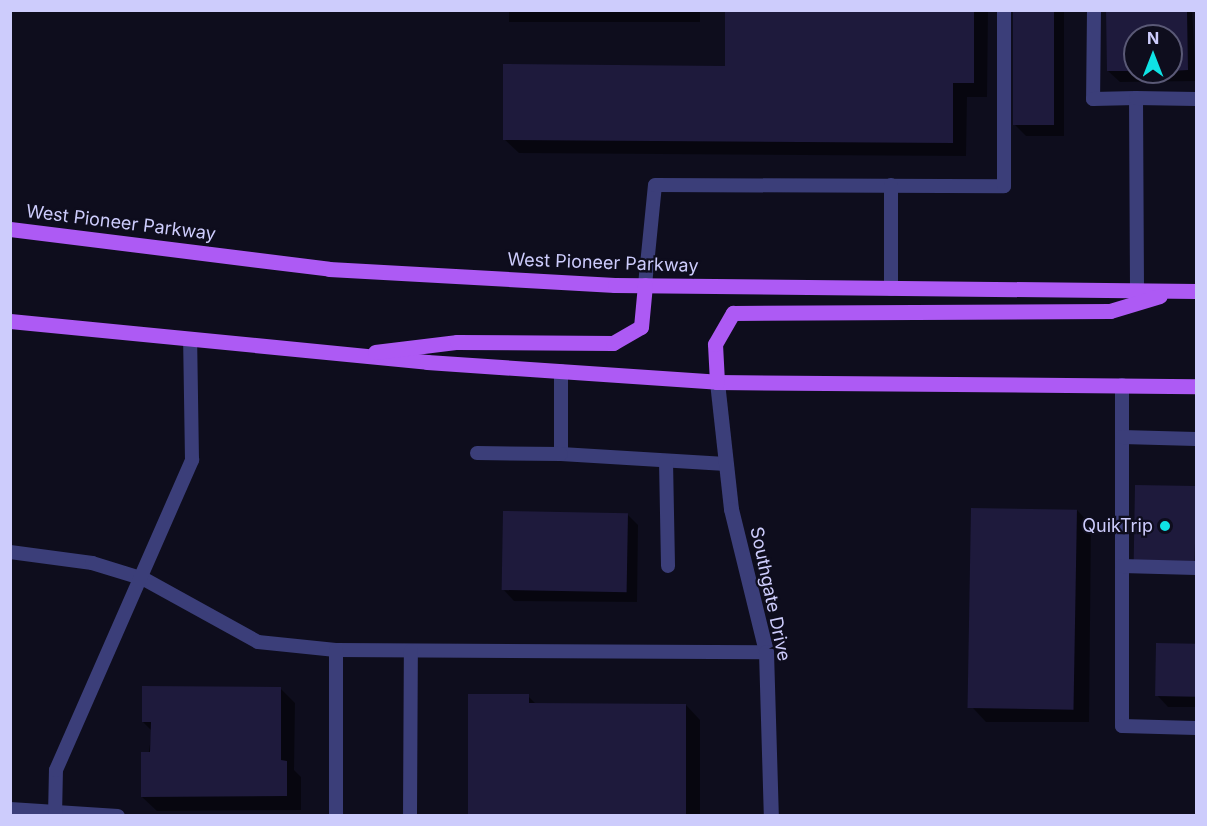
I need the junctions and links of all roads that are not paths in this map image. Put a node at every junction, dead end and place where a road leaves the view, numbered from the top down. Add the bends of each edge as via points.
1 (1004, 10) edge
2 (1094, 10) edge
3 (1136, 98) junction
4 (1197, 99) edge
5 (891, 185) junction
6 (10, 229) edge
7 (645, 285) junction
8 (891, 289) junction
9 (1137, 290) junction
10 (1177, 290) junction
11 (1197, 291) edge
12 (10, 321) edge
13 (190, 339) junction
14 (354, 355) junction
15 (561, 371) junction
16 (717, 382) junction
17 (1122, 386) junction
18 (1197, 386) edge
19 (1122, 437) junction
20 (1197, 440) edge
21 (477, 453) dead end
22 (561, 454) junction
23 (666, 461) junction
24 (726, 464) junction
25 (10, 552) edge
26 (668, 566) dead end
27 (1122, 566) junction
28 (1197, 567) edge
29 (144, 579) junction
30 (336, 650) junction
31 (411, 651) junction
32 (766, 652) junction
33 (1197, 728) edge
34 (10, 809) edge
35 (55, 812) edge
36 (118, 816) edge
37 (336, 816) edge
38 (410, 816) edge
39 (771, 816) edge

1 - 5 lane via 1004,186
2 - 3 lane via 1093,99
3 - 4 lane
3 - 9 lane
5 - 7 lane via 655,185
5 - 8 lane
6 - 7 main road, West Pioneer Parkway via 329,269
7 - 8 main road, West Pioneer Parkway
7 - 14 main road via 641,327 613,343 457,342
8 - 9 main road, West Pioneer Parkway
9 - 10 main road, West Pioneer Parkway
10 - 11 main road, West Pioneer Parkway
10 - 16 main road via 1110,310 733,313 715,344
12 - 13 main road
13 - 14 main road
13 - 29 lane via 192,460
14 - 15 main road
15 - 16 main road
15 - 22 lane
16 - 17 main road
16 - 24 street, Southgate Drive
17 - 18 main road
17 - 19 lane
19 - 20 lane
19 - 27 lane
21 - 22 lane
22 - 23 lane
23 - 24 lane
23 - 26 lane
24 - 32 street, Southgate Drive via 731,509
25 - 29 lane via 92,563
27 - 28 lane
27 - 33 lane via 1122,726
29 - 30 lane via 258,642
29 - 35 lane via 56,770
30 - 31 lane
30 - 37 lane
31 - 32 lane
31 - 38 lane
32 - 39 street, Southgate Drive
34 - 35 lane
35 - 36 lane

